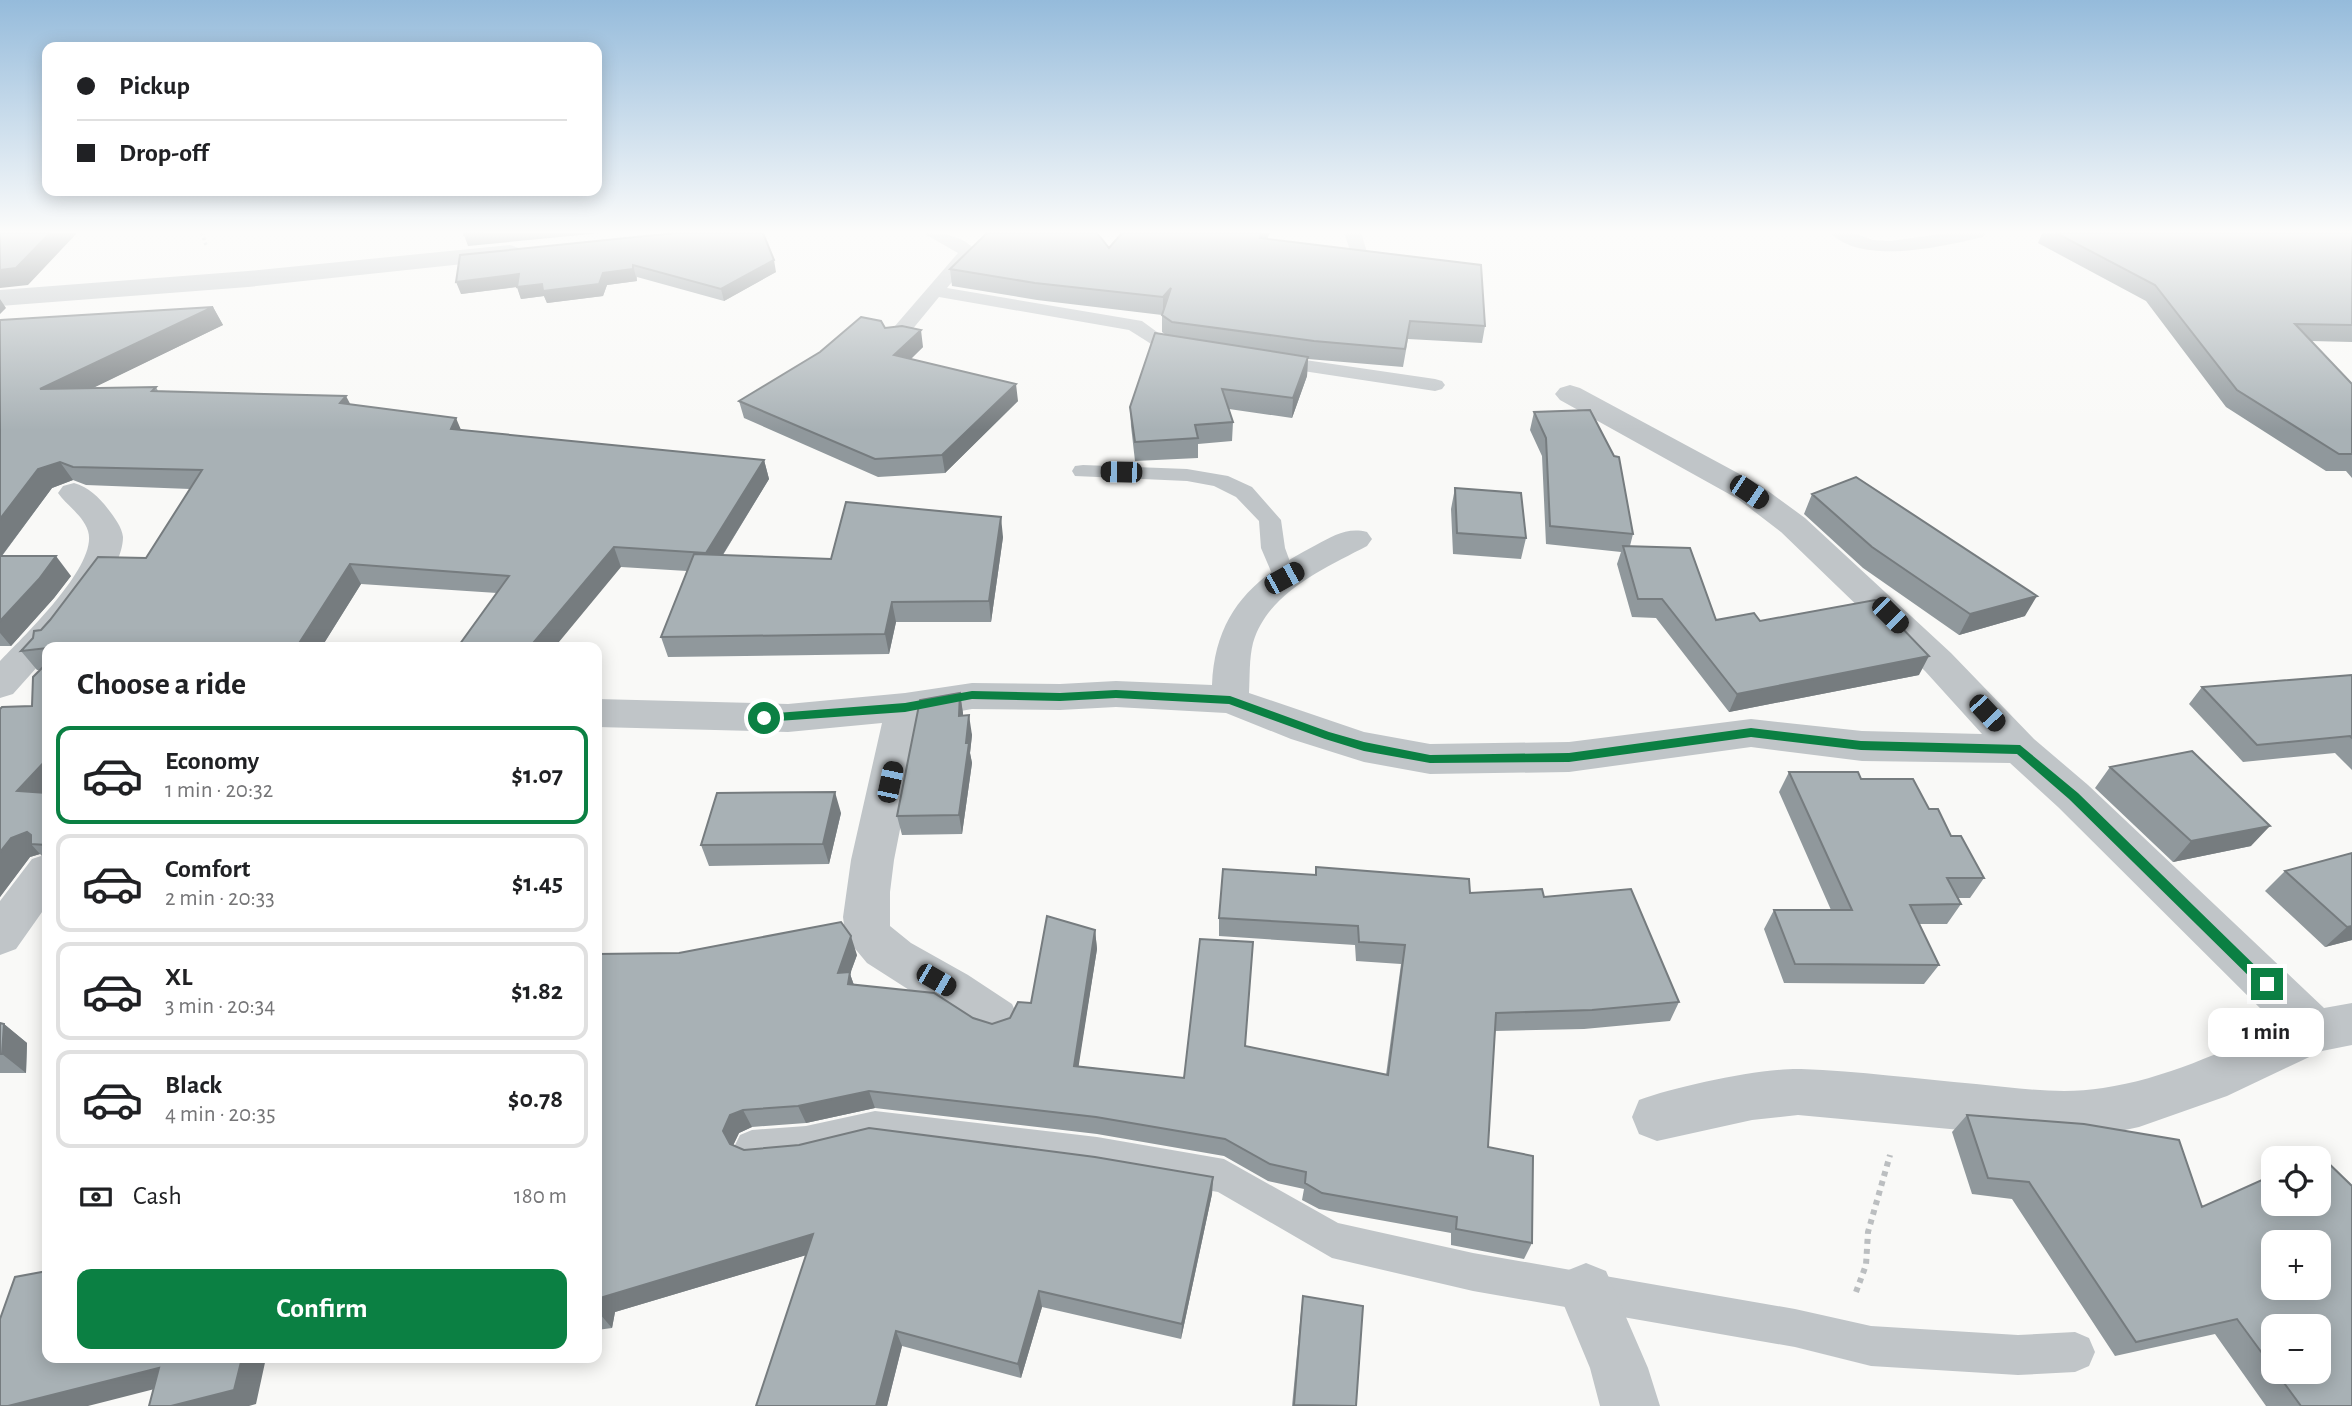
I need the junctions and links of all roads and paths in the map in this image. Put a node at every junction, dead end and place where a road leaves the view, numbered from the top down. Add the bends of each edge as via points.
1 (929, 299) edge
2 (980, 299) edge
3 (895, 338) edge
4 (1204, 352) edge
5 (1254, 359) edge
6 (1435, 385) dead end
7 (1570, 394) dead end
8 (1083, 471) dead end
9 (74, 493) edge
10 (1354, 540) dead end
11 (1284, 578) junction
12 (48, 642) edge
13 (42, 652) edge
14 (1230, 700) junction
15 (9, 701) edge
16 (905, 708) junction
17 (602, 713) edge
18 (2020, 749) junction
19 (42, 878) edge
20 (0, 936) edge
21 (995, 1019) dead end
22 (2334, 1027) edge
23 (1912, 1102) junction
24 (1657, 1117) dead end
25 (752, 1147) edge
26 (1586, 1291) junction
27 (1837, 1338) junction
28 (2075, 1352) dead end
29 (1630, 1406) edge

1 - 3 lane
2 - 4 lane via 1135,325 1166,348
5 - 6 lane
7 - 18 street via 1769,506 1859,585
8 - 11 lane via 1186,475 1220,481 1244,492 1270,520 1273,548
9 - 12 street via 100,520 107,539 85,587
10 - 11 street
11 - 14 street via 1244,620 1233,653
13 - 15 street
14 - 16 street via 1116,694 972,695
14 - 18 street via 1364,747 1430,759 1569,757 1751,733 1861,746
16 - 17 street via 788,718
16 - 21 street via 871,875 866,925 891,953
18 - 22 street
19 - 20 street
22 - 23 street via 2227,1074 2102,1112 2057,1115
23 - 24 street via 1798,1093 1752,1097
23 - 27 path via 1881,1179 1868,1232 1866,1265
25 - 26 lane via 806,1143 875,1127 1097,1154 1224,1176 1332,1240 1473,1272
26 - 27 lane
26 - 29 street
27 - 28 lane via 1871,1346 2018,1355

